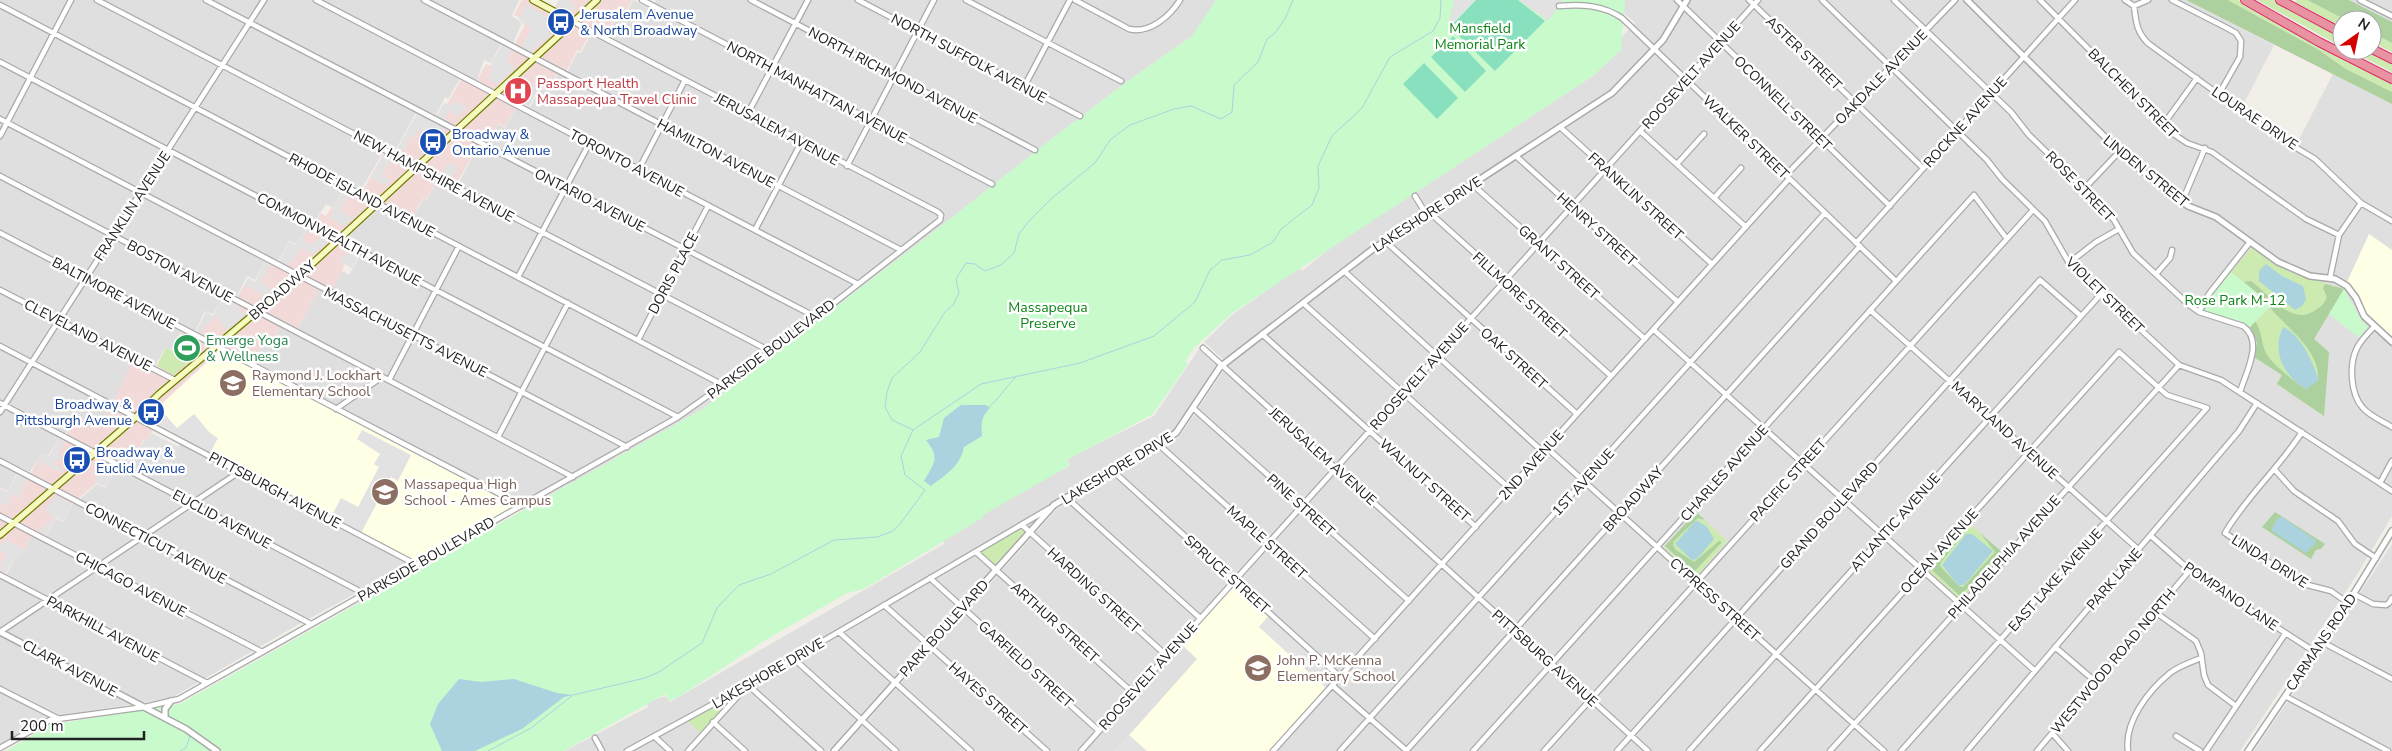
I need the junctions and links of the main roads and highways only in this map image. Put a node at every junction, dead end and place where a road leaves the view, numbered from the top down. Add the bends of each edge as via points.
1 (533, 0) edge
2 (597, 0) edge
3 (2245, 0) edge
4 (2280, 0) edge
5 (574, 22) junction
6 (2332, 29) edge
7 (2392, 79) edge
8 (0, 535) edge

1 - 5 main road, JERUSALEM AVENUE
2 - 5 main road, BROADWAY
3 - 7 highway
4 - 6 highway
5 - 8 main road, BROADWAY via 299,276 175,380

